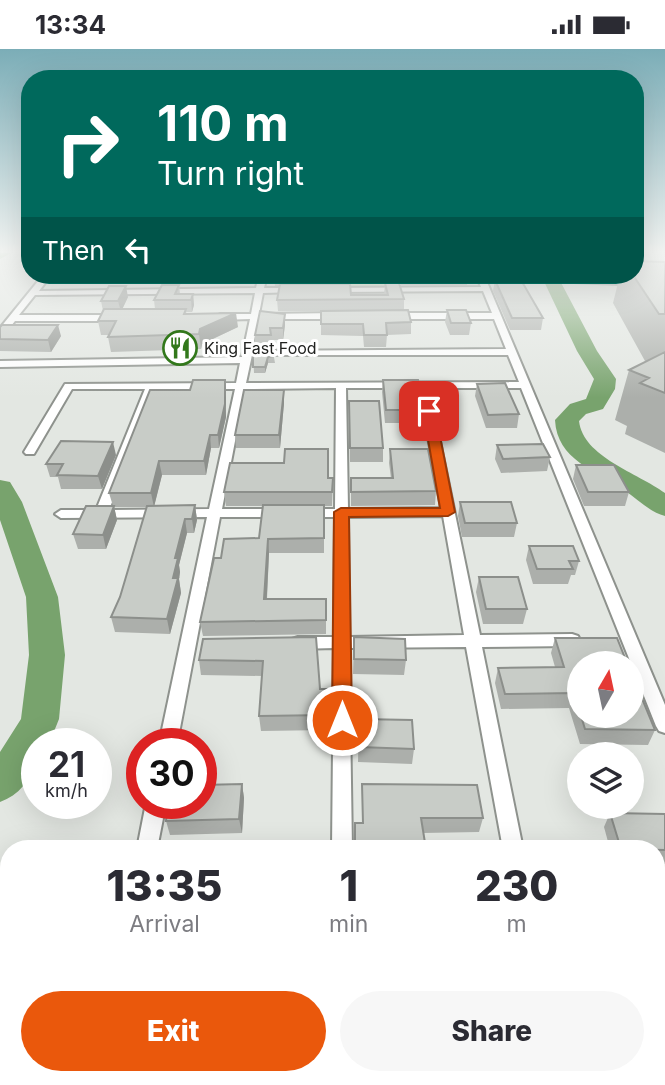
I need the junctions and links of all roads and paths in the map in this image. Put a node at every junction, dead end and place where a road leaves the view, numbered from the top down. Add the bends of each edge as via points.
1 (26, 301) edge
2 (257, 301) edge
3 (491, 301) edge
4 (349, 316) edge
5 (376, 316) edge
6 (497, 316) junction
7 (133, 317) edge
8 (214, 317) edge
9 (254, 317) junction
10 (12, 319) junction
11 (0, 334) edge
12 (512, 352) junction
13 (246, 357) junction
14 (0, 364) edge
15 (151, 386) junction
16 (240, 386) junction
17 (341, 386) junction
18 (424, 386) junction
19 (526, 386) junction
20 (30, 452) dead end
21 (341, 512) junction
22 (448, 512) junction
23 (61, 513) dead end
24 (101, 513) junction
25 (215, 513) junction
26 (590, 640) edge
27 (473, 641) junction
28 (286, 643) edge
29 (342, 643) junction
30 (665, 726) edge
31 (172, 728) edge
32 (153, 819) edge
33 (149, 840) edge
34 (342, 840) edge
35 (511, 840) edge

1 - 10 street
2 - 9 street
3 - 6 street
4 - 9 street
5 - 6 street
6 - 12 street
7 - 10 street
8 - 9 street
9 - 13 street
10 - 11 street
12 - 13 street
12 - 19 street
13 - 14 street
13 - 16 street
15 - 16 street
15 - 20 street via 69,386
15 - 24 street
16 - 17 street
16 - 25 street
17 - 18 street
17 - 21 street
18 - 19 street
18 - 22 street
19 - 30 street via 623,639
21 - 22 street
21 - 25 street
21 - 29 street
22 - 27 street
23 - 24 street
24 - 25 street
25 - 31 street via 195,645
26 - 27 street
27 - 29 street
27 - 35 street
28 - 29 street
29 - 34 street
32 - 33 street

